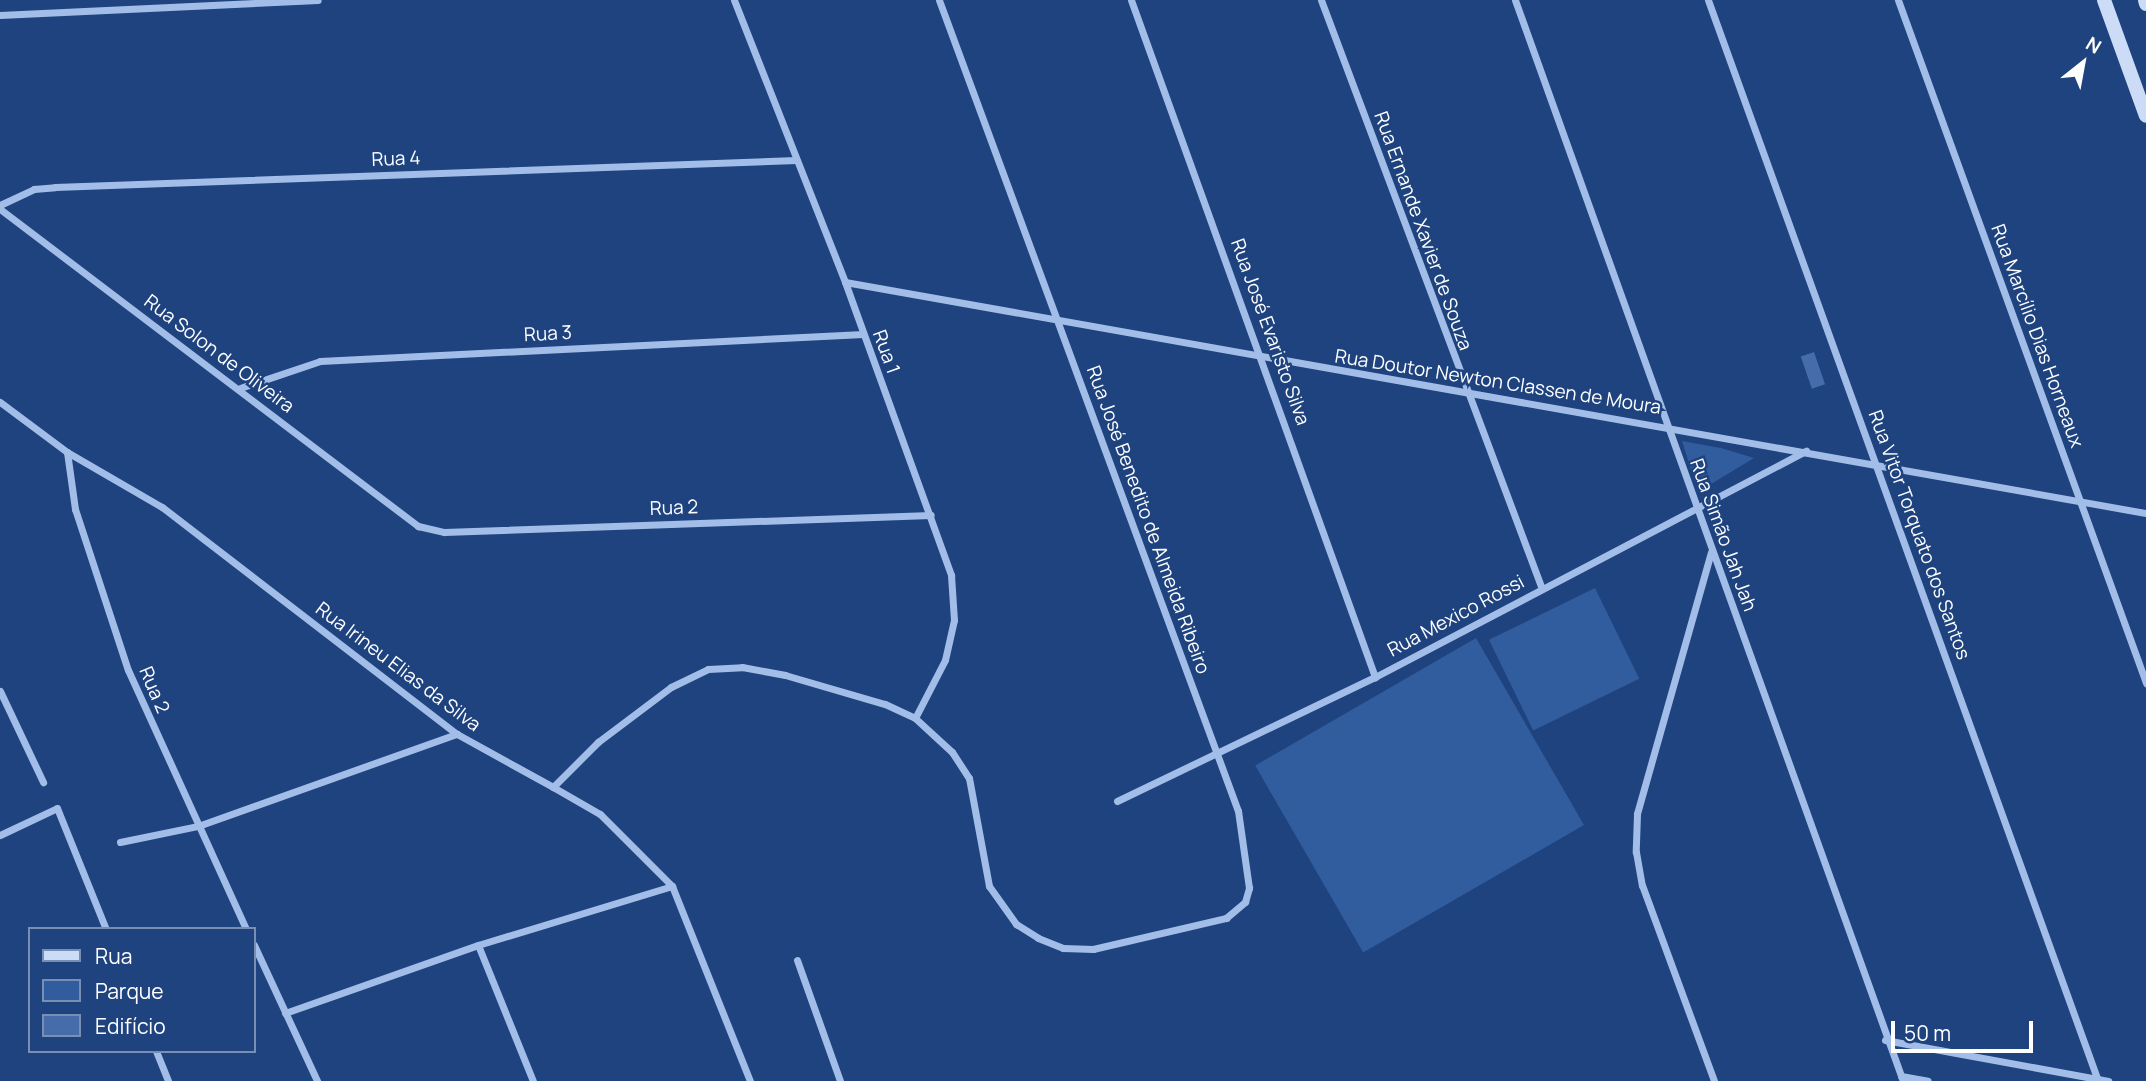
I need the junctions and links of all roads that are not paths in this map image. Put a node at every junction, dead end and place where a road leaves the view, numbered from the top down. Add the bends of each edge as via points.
1 (318, 0) edge
2 (734, 0) edge
3 (939, 0) edge
4 (1131, 0) edge
5 (1321, 0) edge
6 (1515, 0) edge
7 (1708, 0) edge
8 (1898, 0) edge
9 (2104, 0) edge
10 (0, 15) edge
11 (2146, 116) edge
12 (797, 160) junction
13 (0, 207) edge
14 (845, 282) junction
15 (1057, 319) junction
16 (863, 334) junction
17 (1264, 358) junction
18 (240, 388) junction
19 (1468, 396) junction
20 (0, 402) edge
21 (1667, 425) junction
22 (67, 452) junction
23 (1806, 452) junction
24 (1877, 464) junction
25 (2080, 499) junction
26 (1697, 510) junction
27 (2146, 513) edge
28 (931, 515) junction
29 (418, 526) joint
30 (1712, 550) junction
31 (1542, 589) junction
32 (1375, 677) junction
33 (2146, 683) edge
34 (0, 691) edge
35 (915, 718) junction
36 (457, 734) junction
37 (1216, 749) junction
38 (43, 782) dead end
39 (553, 786) junction
40 (1117, 801) dead end
41 (198, 825) junction
42 (0, 835) edge
43 (120, 842) dead end
44 (672, 886) junction
45 (105, 927) edge
46 (245, 927) edge
47 (478, 945) junction
48 (256, 949) edge
49 (797, 960) dead end
50 (285, 1013) junction
51 (1885, 1040) junction
52 (157, 1053) edge
53 (1902, 1079) edge
54 (2098, 1080) edge
55 (168, 1081) edge
56 (317, 1081) edge
57 (533, 1081) edge
58 (750, 1081) edge
59 (840, 1081) edge
60 (1714, 1081) edge
61 (1928, 1081) edge
62 (2108, 1081) edge

1 - 10 street
2 - 12 street, Rua 1
3 - 15 street, Rua José Benedito de Almeida Ribeiro
4 - 17 street, Rua José Evaristo Silva
5 - 19 street, Rua Ernande Xavier de Souza
6 - 21 street, Rua Simão Jah Jah
7 - 24 street, Rua Vitor Torquato dos Santos
8 - 25 street, Rua Marcílio Dias Horneaux
9 - 11 main road
12 - 13 street, Rua 4 via 55,187 34,189
12 - 14 street, Rua 1
13 - 18 street, Rua Solon de Oliveira
14 - 15 street, Rua Doutor Newton Classen de Moura
14 - 16 street, Rua 1
15 - 17 street, Rua Doutor Newton Classen de Moura
15 - 37 street, Rua José Benedito de Almeida Ribeiro
16 - 18 street, Rua 3 via 320,361
16 - 28 street, Rua 1
17 - 19 street, Rua Doutor Newton Classen de Moura
17 - 32 street, Rua José Evaristo Silva
18 - 29 street, Rua Solon de Oliveira
19 - 21 street, Rua Doutor Newton Classen de Moura
19 - 31 street, Rua Ernande Xavier de Souza
20 - 22 street, Rua Irineu Elias da Silva
21 - 23 street, Rua Doutor Newton Classen de Moura
21 - 26 street, Rua Simão Jah Jah
22 - 36 street, Rua Irineu Elias da Silva via 162,507
22 - 41 street, Rua 2 via 75,509 128,670
23 - 24 street, Rua Doutor Newton Classen de Moura
23 - 26 street, Rua Mexico Rossi
24 - 25 street, Rua Doutor Newton Classen de Moura
24 - 54 street, Rua Vitor Torquato dos Santos
25 - 27 street, Rua Doutor Newton Classen de Moura
25 - 33 street, Rua Marcílio Dias Horneaux
26 - 30 street, Rua Simão Jah Jah
26 - 31 street, Rua Mexico Rossi
28 - 29 street, Rua 2 via 444,532
28 - 35 street, Rua 1 via 951,575 954,620 945,660
30 - 51 street, Rua Simão Jah Jah
30 - 60 street via 1637,814 1636,852 1643,885
31 - 32 street, Rua Mexico Rossi
32 - 37 street, Rua Mexico Rossi
34 - 38 street
35 - 37 street, Rua José Benedito de Almeida Ribeiro via 952,751 969,778 989,886 1016,924 1063,948 1093,949 1226,918 1245,902 1249,888 1244,833
35 - 39 street via 785,675 742,667 708,669 671,687 598,742
36 - 39 street, Rua Irineu Elias da Silva
36 - 41 street
37 - 40 street, Rua Mexico Rossi
39 - 44 street via 600,814 639,846
41 - 43 street
41 - 46 street, Rua 2
42 - 45 street via 57,808
44 - 47 street
44 - 58 street
47 - 50 street
47 - 57 street
48 - 50 street
49 - 59 street
50 - 56 street
51 - 53 street, Rua Simão Jah Jah
51 - 54 street
52 - 55 street
53 - 61 street
54 - 62 street

